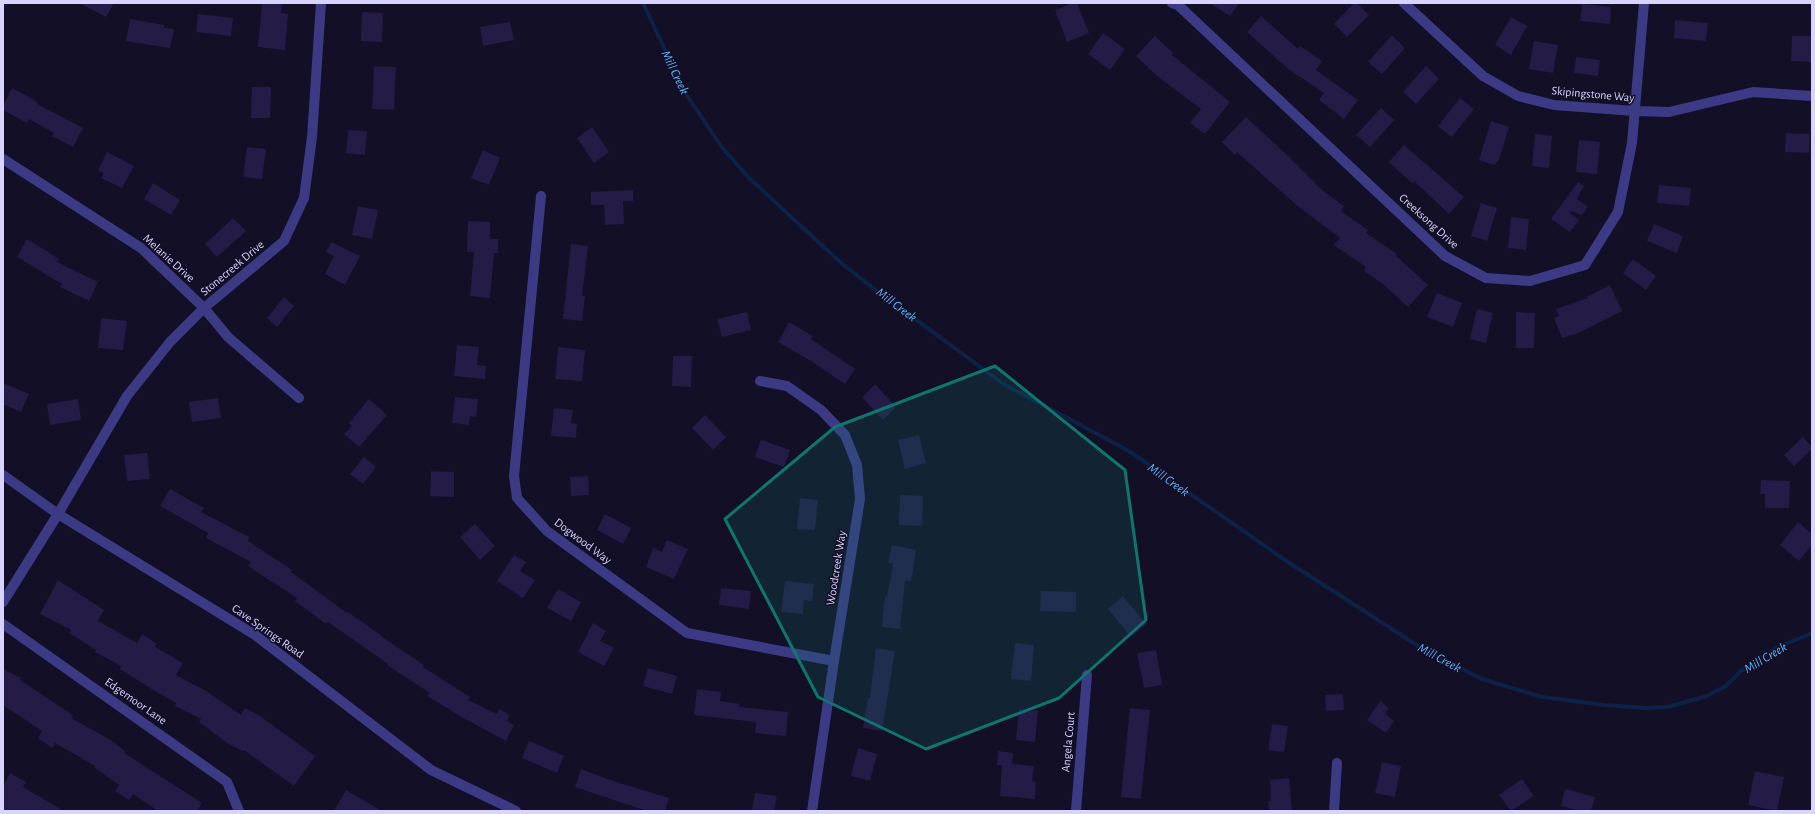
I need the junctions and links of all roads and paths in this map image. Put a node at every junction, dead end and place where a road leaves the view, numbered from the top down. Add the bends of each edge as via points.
1 (321, 3) edge
2 (1172, 3) edge
3 (1404, 3) edge
4 (1644, 3) edge
5 (1812, 96) edge
6 (1635, 111) junction
7 (3, 159) edge
8 (541, 196) dead end
9 (204, 308) junction
10 (760, 381) dead end
11 (299, 398) dead end
12 (3, 475) edge
13 (58, 514) junction
14 (3, 602) edge
15 (3, 624) edge
16 (834, 661) junction
17 (1087, 675) dead end
18 (1337, 763) dead end
19 (239, 811) edge
20 (516, 811) edge
21 (812, 811) edge
22 (1076, 811) edge
23 (1334, 811) edge

1 - 9 street, Stonecreek Drive via 312,137 304,198 284,241
2 - 6 street, Creeksong Drive via 1184,10 1446,256 1486,278 1530,281 1585,265 1618,212 1632,143
3 - 6 street, Skipingstone Way via 1483,76 1518,96 1554,104
4 - 6 street, Creeksong Drive
5 - 6 street, Skipingstone Way via 1754,92 1669,112
7 - 9 street, Melanie Drive via 141,248
8 - 16 street, Dogwood Way via 514,476 517,498 547,531 688,633
9 - 11 street, Melanie Drive via 228,337
9 - 13 street, Stonecreek Drive via 170,342 127,396
10 - 16 street, Woodcreek Way via 787,386 822,410 845,435 857,465 860,499
12 - 13 street, Cave Springs Road
13 - 14 street, Stonecreek Drive
13 - 20 street, Cave Springs Road via 255,635 431,770
15 - 19 street, Edgemoor Lane via 227,782
16 - 21 street, Woodcreek Way
17 - 22 street, Angela Court
18 - 23 street

